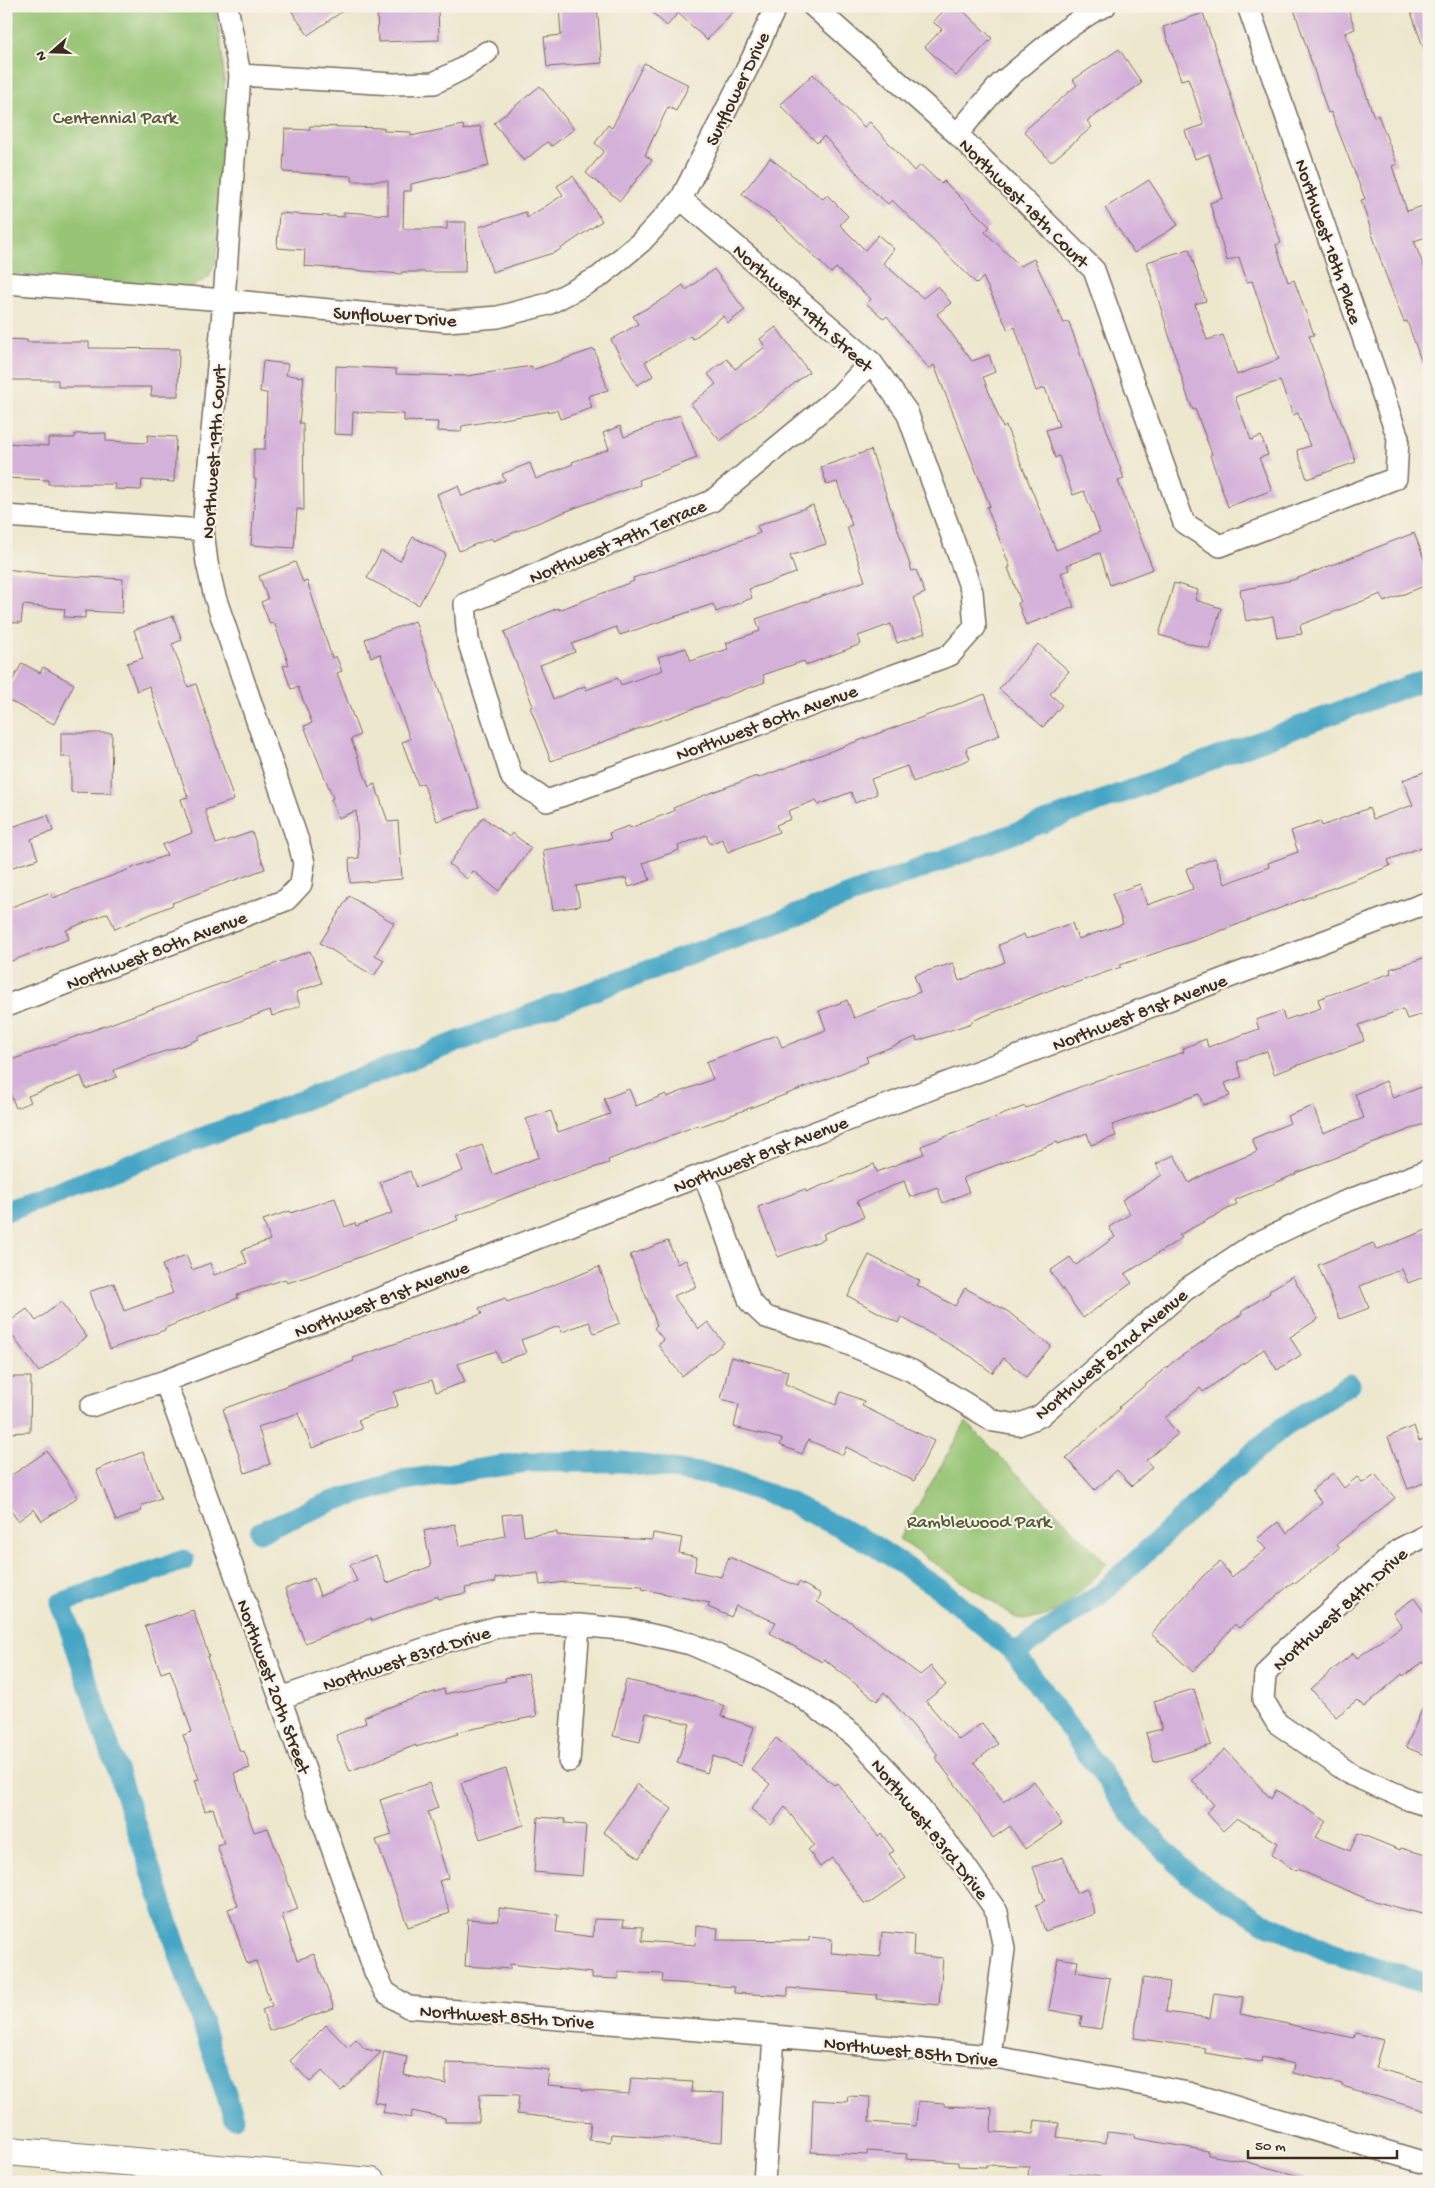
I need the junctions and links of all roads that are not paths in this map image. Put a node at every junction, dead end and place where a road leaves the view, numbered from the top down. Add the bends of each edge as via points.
1 (227, 6) edge
2 (776, 6) edge
3 (813, 6) edge
4 (1105, 6) edge
5 (1248, 6) edge
6 (487, 52) dead end
7 (240, 75) junction
8 (957, 134) junction
9 (681, 199) junction
10 (6, 283) edge
11 (224, 300) junction
12 (871, 362) junction
13 (6, 516) edge
14 (203, 530) junction
15 (1220, 546) joint
16 (975, 626) joint
17 (547, 801) joint
18 (301, 884) joint
19 (1429, 902) edge
20 (6, 1006) edge
21 (1429, 1170) edge
22 (704, 1174) junction
23 (165, 1381) junction
24 (91, 1406) dead end
25 (1429, 1534) edge
26 (579, 1625) junction
27 (280, 1698) junction
28 (569, 1762) dead end
29 (1429, 1806) edge
30 (385, 1992) joint
31 (774, 2036) junction
32 (990, 2056) junction
33 (6, 2151) edge
34 (1429, 2164) edge
35 (151, 2172) edge
36 (372, 2182) edge
37 (764, 2182) edge

1 - 7 street, Northwest 19th Court
2 - 9 street, Sunflower Drive
3 - 8 street, Northwest 18th Court
4 - 8 street via 1065,30 1000,84
5 - 15 street, Northwest 18th Place via 1398,438 1396,478
6 - 7 street via 434,84
7 - 11 street, Northwest 19th Court
8 - 15 street, Northwest 18th Court via 1094,270 1184,523
9 - 11 street, Sunflower Drive via 641,242 599,277 548,304 498,317 447,321
9 - 12 street, Northwest 19th Street
10 - 11 street, Sunflower Drive
11 - 14 street, Northwest 19th Court
12 - 16 street, Northwest 19th Street via 907,412 972,592
12 - 17 street, Northwest 79th Terrace via 840,395 712,500 466,604 468,640 512,778
13 - 14 street
14 - 18 street, Northwest 19th Court via 215,597 300,844 304,863
16 - 17 street, Northwest 80th Avenue via 950,654
18 - 20 street, Northwest 80th Avenue via 286,900
19 - 22 street, Northwest 81st Avenue
21 - 22 street, Northwest 82nd Avenue via 1339,1204 1251,1246 1185,1290 1040,1416 1018,1424 994,1421 912,1371 834,1338 766,1317 750,1302
22 - 23 street, Northwest 81st Avenue
23 - 24 street, Northwest 81st Avenue
23 - 27 street, Northwest 20th Street
25 - 29 street, Northwest 84th Drive via 1400,1549 1281,1654 1264,1675 1263,1700 1277,1724 1352,1775
26 - 27 street, Northwest 83rd Drive via 498,1627
26 - 28 street
26 - 32 street, Northwest 83rd Drive via 630,1630 691,1644 753,1671 799,1695 861,1743 905,1789 964,1863 997,1912 1004,1949
27 - 30 street, Northwest 20th Street via 375,1972
30 - 31 street, Northwest 85th Drive via 408,2008
31 - 32 street, Northwest 85th Drive
31 - 37 street
32 - 34 street, Northwest 85th Drive via 1188,2093
33 - 35 street
35 - 36 street

